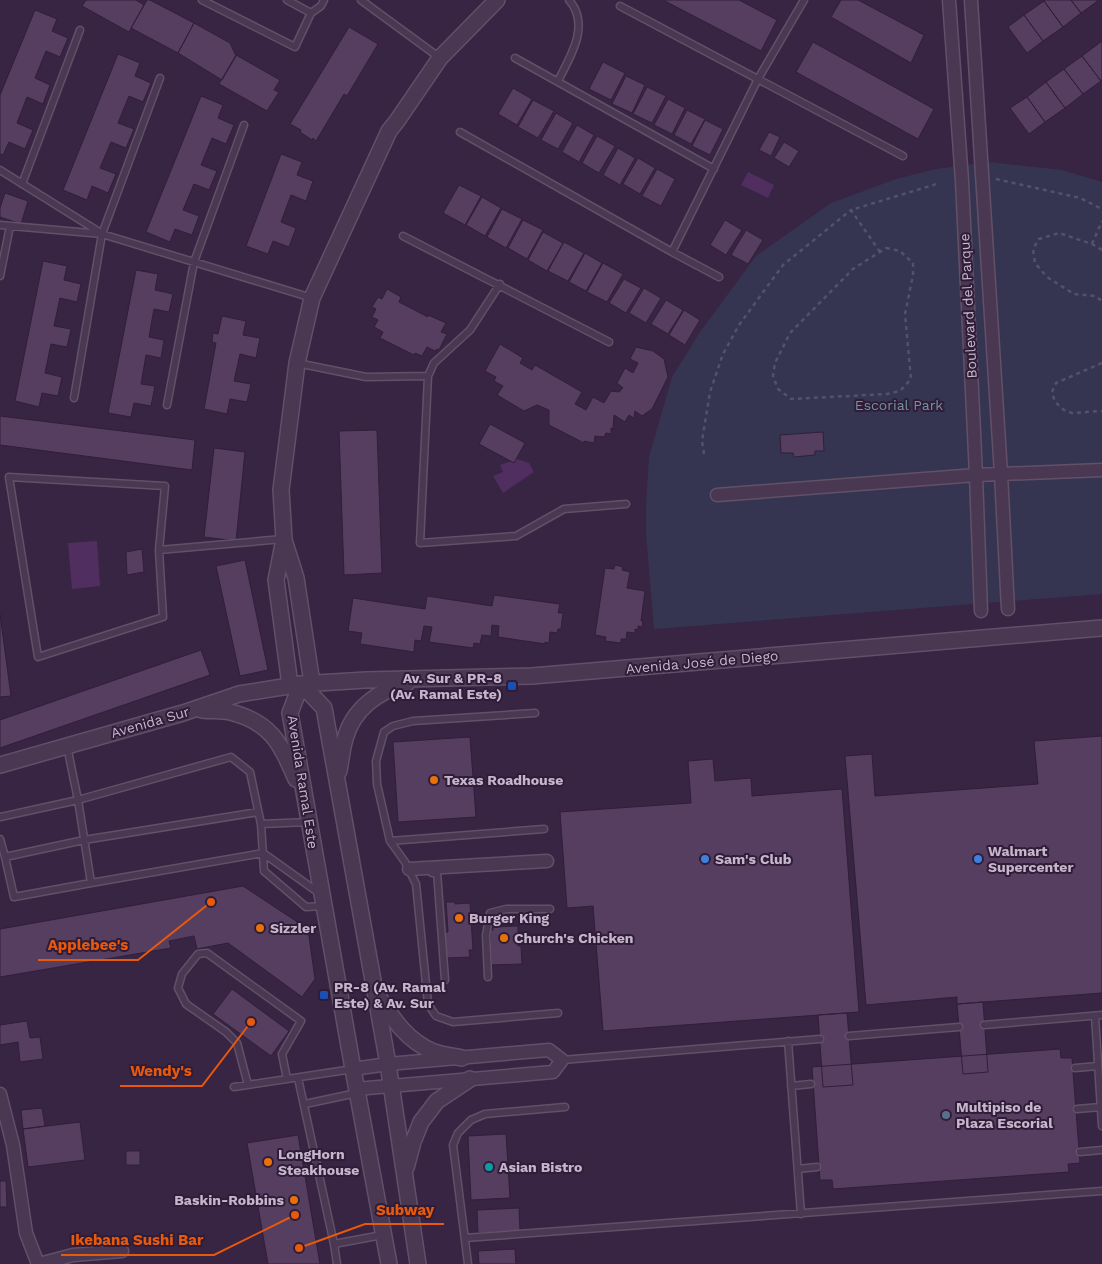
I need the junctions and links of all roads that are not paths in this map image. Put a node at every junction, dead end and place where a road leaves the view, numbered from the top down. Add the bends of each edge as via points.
1 (202, 0) edge
2 (287, 0) edge
3 (324, 0) edge
4 (361, 0) edge
5 (497, 0) edge
6 (570, 0) edge
7 (804, 0) edge
8 (949, 0) edge
9 (971, 0) edge
10 (620, 6) dead end
11 (310, 13) junction
12 (80, 30) dead end
13 (440, 58) junction
14 (515, 58) dead end
15 (160, 78) dead end
16 (758, 78) junction
17 (558, 81) junction
18 (244, 125) dead end
19 (460, 132) dead end
20 (903, 156) dead end
21 (714, 169) junction
22 (0, 170) edge
23 (22, 184) junction
24 (0, 225) edge
25 (10, 226) junction
26 (102, 234) junction
27 (403, 236) dead end
28 (672, 252) junction
29 (194, 262) junction
30 (0, 276) edge
31 (719, 276) dead end
32 (500, 284) junction
33 (312, 298) junction
34 (609, 342) dead end
35 (297, 363) junction
36 (428, 376) junction
37 (74, 398) dead end
38 (168, 405) dead end
39 (1102, 470) edge
40 (1001, 474) junction
41 (976, 475) junction
42 (717, 495) dead end
43 (626, 504) dead end
44 (284, 539) junction
45 (159, 550) junction
46 (1008, 609) dead end
47 (982, 611) dead end
48 (1102, 628) edge
49 (424, 679) junction
50 (301, 684) junction
51 (194, 709) junction
52 (535, 713) dead end
53 (67, 746) junction
54 (0, 765) edge
55 (337, 782) junction
56 (78, 800) junction
57 (306, 802) junction
58 (258, 812) junction
59 (0, 817) edge
60 (309, 822) junction
61 (261, 824) junction
62 (544, 829) dead end
63 (0, 839) edge
64 (84, 840) junction
65 (390, 841) junction
66 (263, 852) junction
67 (5, 857) junction
68 (546, 861) dead end
69 (410, 872) junction
70 (91, 883) junction
71 (323, 901) junction
72 (550, 909) dead end
73 (488, 977) dead end
74 (445, 980) dead end
75 (375, 992) junction
76 (558, 1013) dead end
77 (1098, 1016) edge
78 (984, 1025) dead end
79 (959, 1027) dead end
80 (849, 1036) dead end
81 (820, 1039) dead end
82 (788, 1041) junction
83 (462, 1058) junction
84 (562, 1060) junction
85 (388, 1064) junction
86 (1098, 1066) junction
87 (1075, 1068) dead end
88 (353, 1069) junction
89 (298, 1078) junction
90 (287, 1079) junction
91 (470, 1080) junction
92 (811, 1084) dead end
93 (248, 1085) junction
94 (391, 1086) junction
95 (791, 1086) junction
96 (234, 1088) dead end
97 (357, 1091) junction
98 (0, 1094) edge
99 (305, 1104) junction
100 (565, 1107) dead end
101 (1101, 1108) junction
102 (1078, 1109) dead end
103 (1102, 1126) edge
104 (6, 1140) edge
105 (1102, 1150) edge
106 (1080, 1152) dead end
107 (817, 1167) dead end
108 (798, 1169) junction
109 (405, 1174) junction
110 (1102, 1192) edge
111 (801, 1214) junction
112 (384, 1235) junction
113 (465, 1238) junction
114 (334, 1244) junction
115 (122, 1251) dead end
116 (38, 1264) edge
117 (337, 1264) edge
118 (389, 1264) edge
119 (418, 1264) edge
120 (468, 1264) edge

1 - 11 lane via 295,47
2 - 11 lane
3 - 11 lane
4 - 13 lane
5 - 13 street
6 - 17 lane via 579,22 576,44
7 - 16 lane
8 - 41 street, Boulevard del Parque via 962,181
9 - 40 street, Boulevard del Parque
10 - 16 lane
12 - 23 lane
13 - 33 street via 389,131
14 - 17 lane
15 - 26 lane
16 - 20 lane
16 - 21 lane
17 - 21 lane
18 - 29 lane
19 - 28 lane
21 - 28 lane
22 - 23 lane
23 - 26 lane
24 - 25 lane
25 - 26 lane
25 - 30 lane
26 - 29 lane
26 - 37 lane
27 - 32 lane
28 - 31 lane
29 - 33 lane
29 - 38 lane
32 - 34 lane
32 - 36 lane via 470,330 434,363
33 - 35 street
35 - 36 lane via 366,377
35 - 44 street via 281,490
36 - 43 lane via 420,542 516,536 564,509
39 - 40 street
40 - 41 street
40 - 46 street, Boulevard del Parque
41 - 42 street
41 - 47 street, Boulevard del Parque
44 - 45 lane
44 - 50 street via 296,578
44 - 50 street via 276,580
45 - 45 lane via 165,486 9,478 38,657 163,617
48 - 49 street, Avenida José de Diego via 532,676
49 - 50 street, Avenida José de Diego
49 - 55 street via 392,687 363,707 345,739
50 - 51 street, Avenida Sur via 239,694
50 - 55 street via 324,708
50 - 57 street, Avenida Ramal Este via 290,713
51 - 53 street, Avenida Sur
51 - 57 street via 229,712 255,720 271,733 286,756
52 - 65 lane via 413,721 384,732 376,761 377,784
53 - 54 street, Avenida Sur
53 - 56 lane
55 - 75 street
56 - 58 lane via 231,757 250,772
56 - 59 lane
56 - 64 lane
57 - 60 street, Avenida Ramal Este
58 - 61 lane
58 - 64 lane
60 - 61 lane
60 - 71 street, Avenida Ramal Este
61 - 66 lane
62 - 65 lane
63 - 67 lane
64 - 67 lane
64 - 70 lane
65 - 69 lane
66 - 70 lane
66 - 71 lane
66 - 71 lane via 264,871 306,907
67 - 70 lane via 14,896
68 - 69 street
69 - 74 lane via 437,872
69 - 76 lane via 416,884 428,1004 436,1016 454,1022
71 - 88 street, Avenida Ramal Este
72 - 73 lane via 506,909 490,913 486,935
75 - 83 street via 402,1030 419,1043 435,1052
75 - 85 street
77 - 78 lane
77 - 86 lane
79 - 80 lane
81 - 82 lane
82 - 84 lane
82 - 95 lane
83 - 84 street via 550,1050
83 - 85 street
84 - 91 street via 553,1072
85 - 88 street
85 - 94 street
86 - 87 lane
86 - 101 lane
88 - 89 lane
88 - 97 street, Avenida Ramal Este
89 - 90 lane
89 - 99 lane
90 - 93 lane
90 - 93 lane via 282,1054 300,1020 207,953 198,954 182,974 178,988 186,1004 237,1043
91 - 94 street
91 - 109 street via 437,1101 421,1122 412,1142
92 - 95 lane
93 - 96 lane
94 - 97 street
94 - 109 street
95 - 108 lane
97 - 99 lane
97 - 112 street, Avenida Ramal Este
98 - 104 street
99 - 114 lane
100 - 113 lane via 485,1114 470,1120 458,1133 453,1145
101 - 102 lane
101 - 103 lane
104 - 116 street via 26,1233
105 - 106 lane
107 - 108 lane
108 - 111 lane
109 - 119 street
110 - 111 lane
111 - 113 lane
112 - 114 lane
112 - 118 street, Avenida Ramal Este
113 - 120 lane
114 - 117 lane
115 - 116 street via 73,1254

